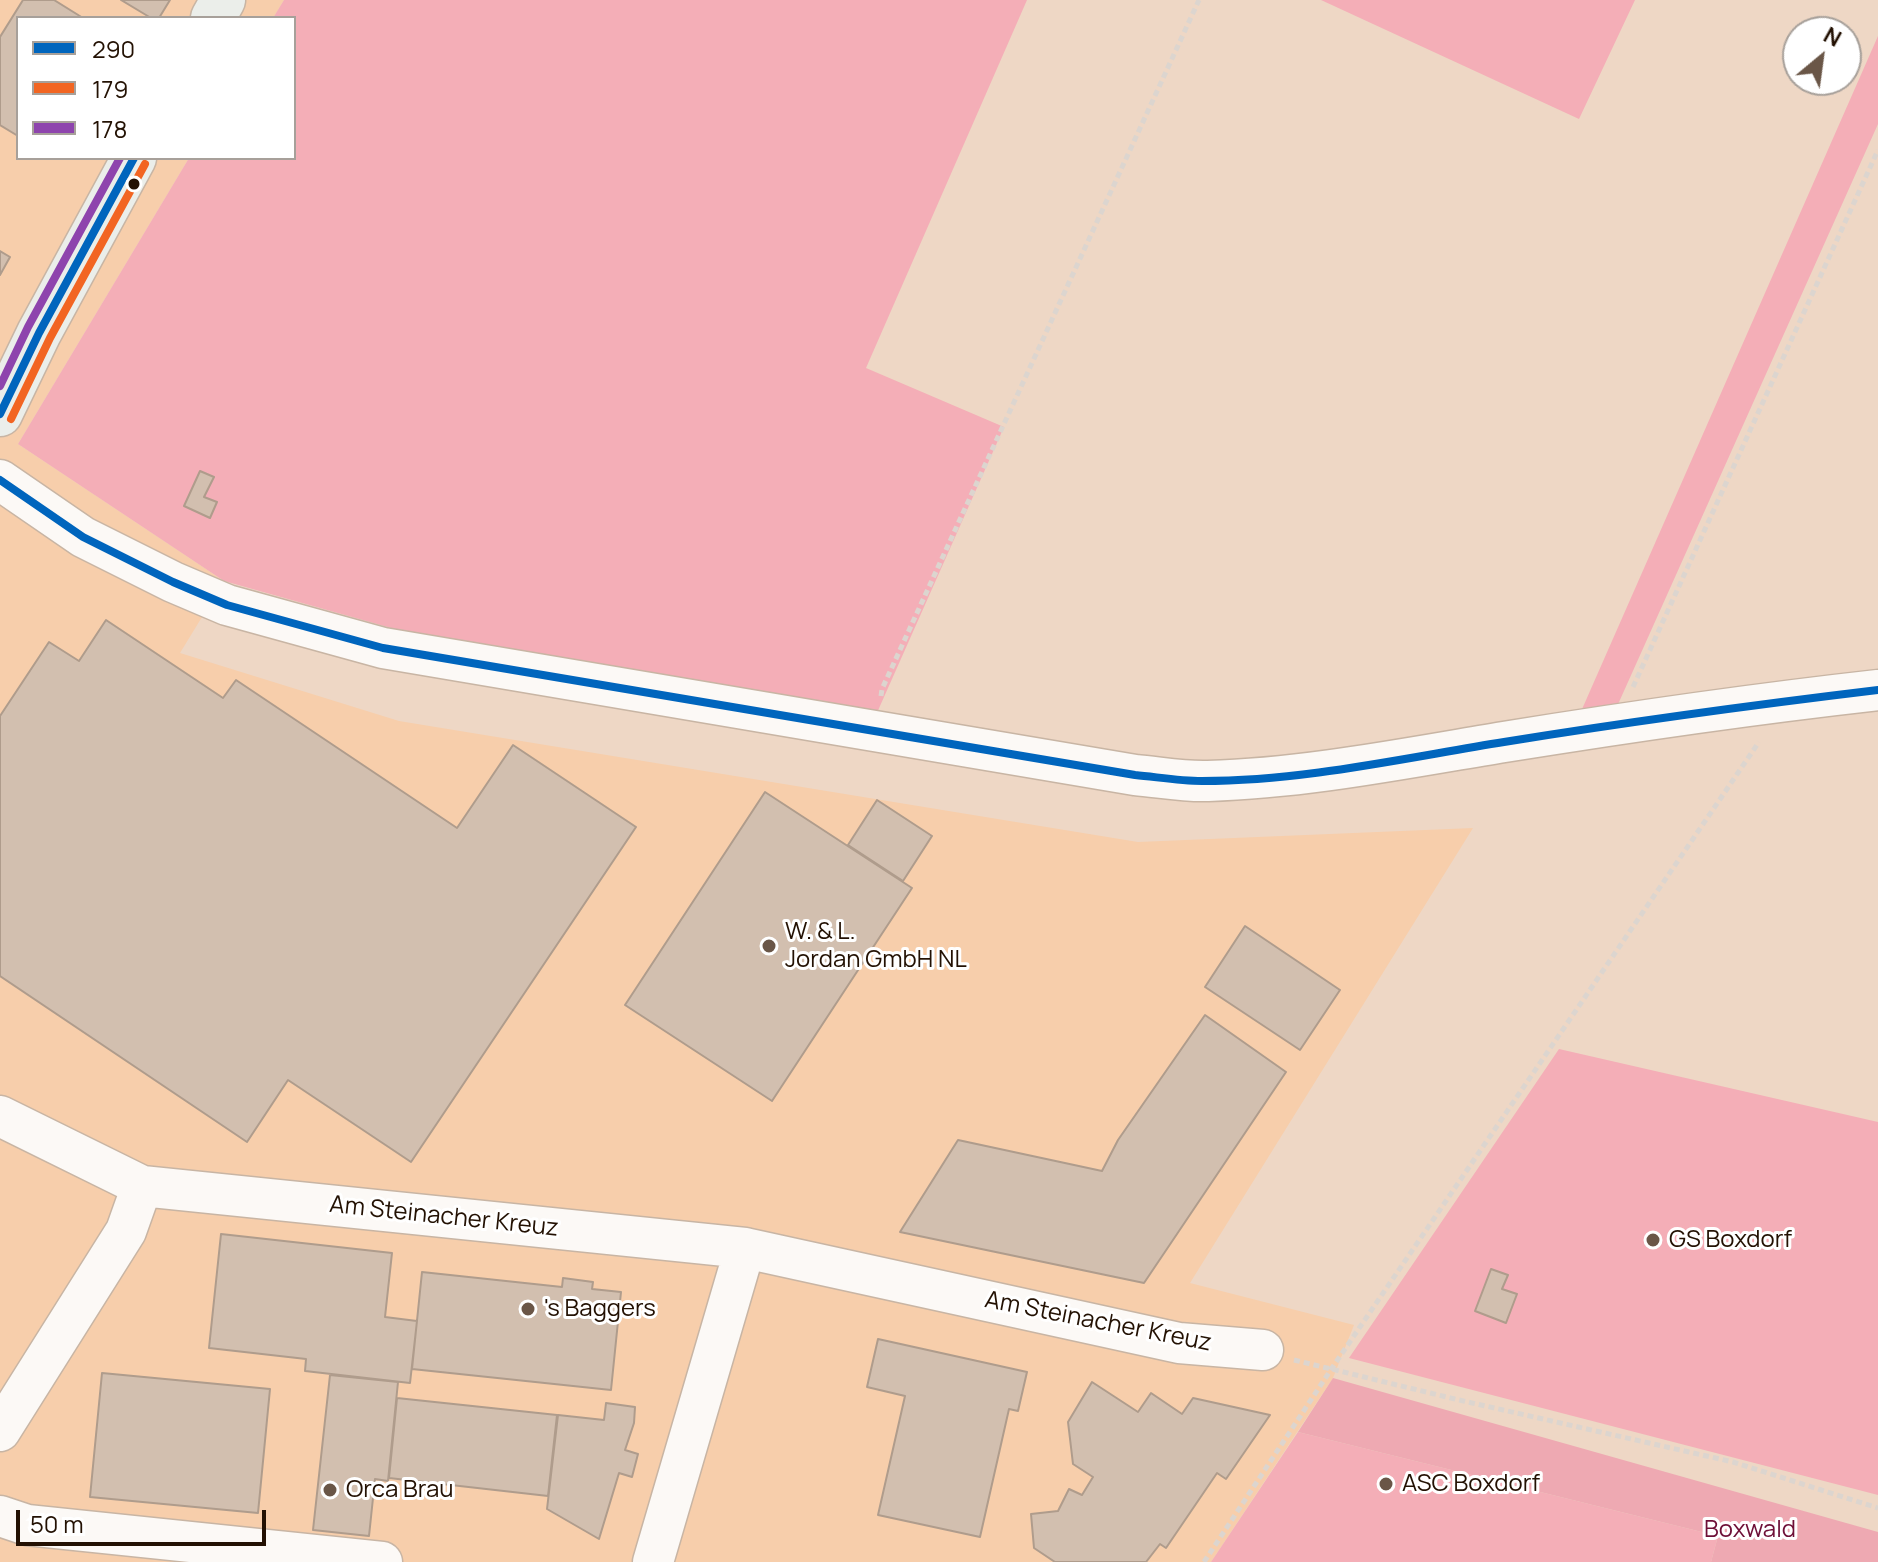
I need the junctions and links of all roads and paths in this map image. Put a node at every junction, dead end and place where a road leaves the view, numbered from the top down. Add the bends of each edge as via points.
1 (1199, 0) edge
2 (1878, 150) edge
3 (133, 160) edge
4 (0, 414) edge
5 (0, 480) edge
6 (1878, 690) edge
7 (1779, 701) junction
8 (1616, 724) junction
9 (885, 733) junction
10 (0, 1116) edge
11 (142, 1186) junction
12 (745, 1248) junction
13 (1263, 1350) dead end
14 (1332, 1368) junction
15 (0, 1431) edge
16 (1878, 1508) edge
17 (0, 1516) edge
18 (382, 1562) edge
19 (653, 1562) edge
20 (1204, 1562) edge

1 - 9 path via 882,689
2 - 8 path
3 - 4 main road
5 - 9 street via 83,537 173,582 288,623 383,648
6 - 7 street
7 - 8 street
7 - 14 path via 1759,742
8 - 9 street via 1355,766 1205,781 1135,775
10 - 11 street, Am Steinacher Kreuz
11 - 12 street, Am Steinacher Kreuz
11 - 15 street via 126,1231
12 - 13 street, Am Steinacher Kreuz via 1179,1343
12 - 19 street
14 - 16 path via 1733,1462
14 - 20 path
17 - 18 street via 27,1525

